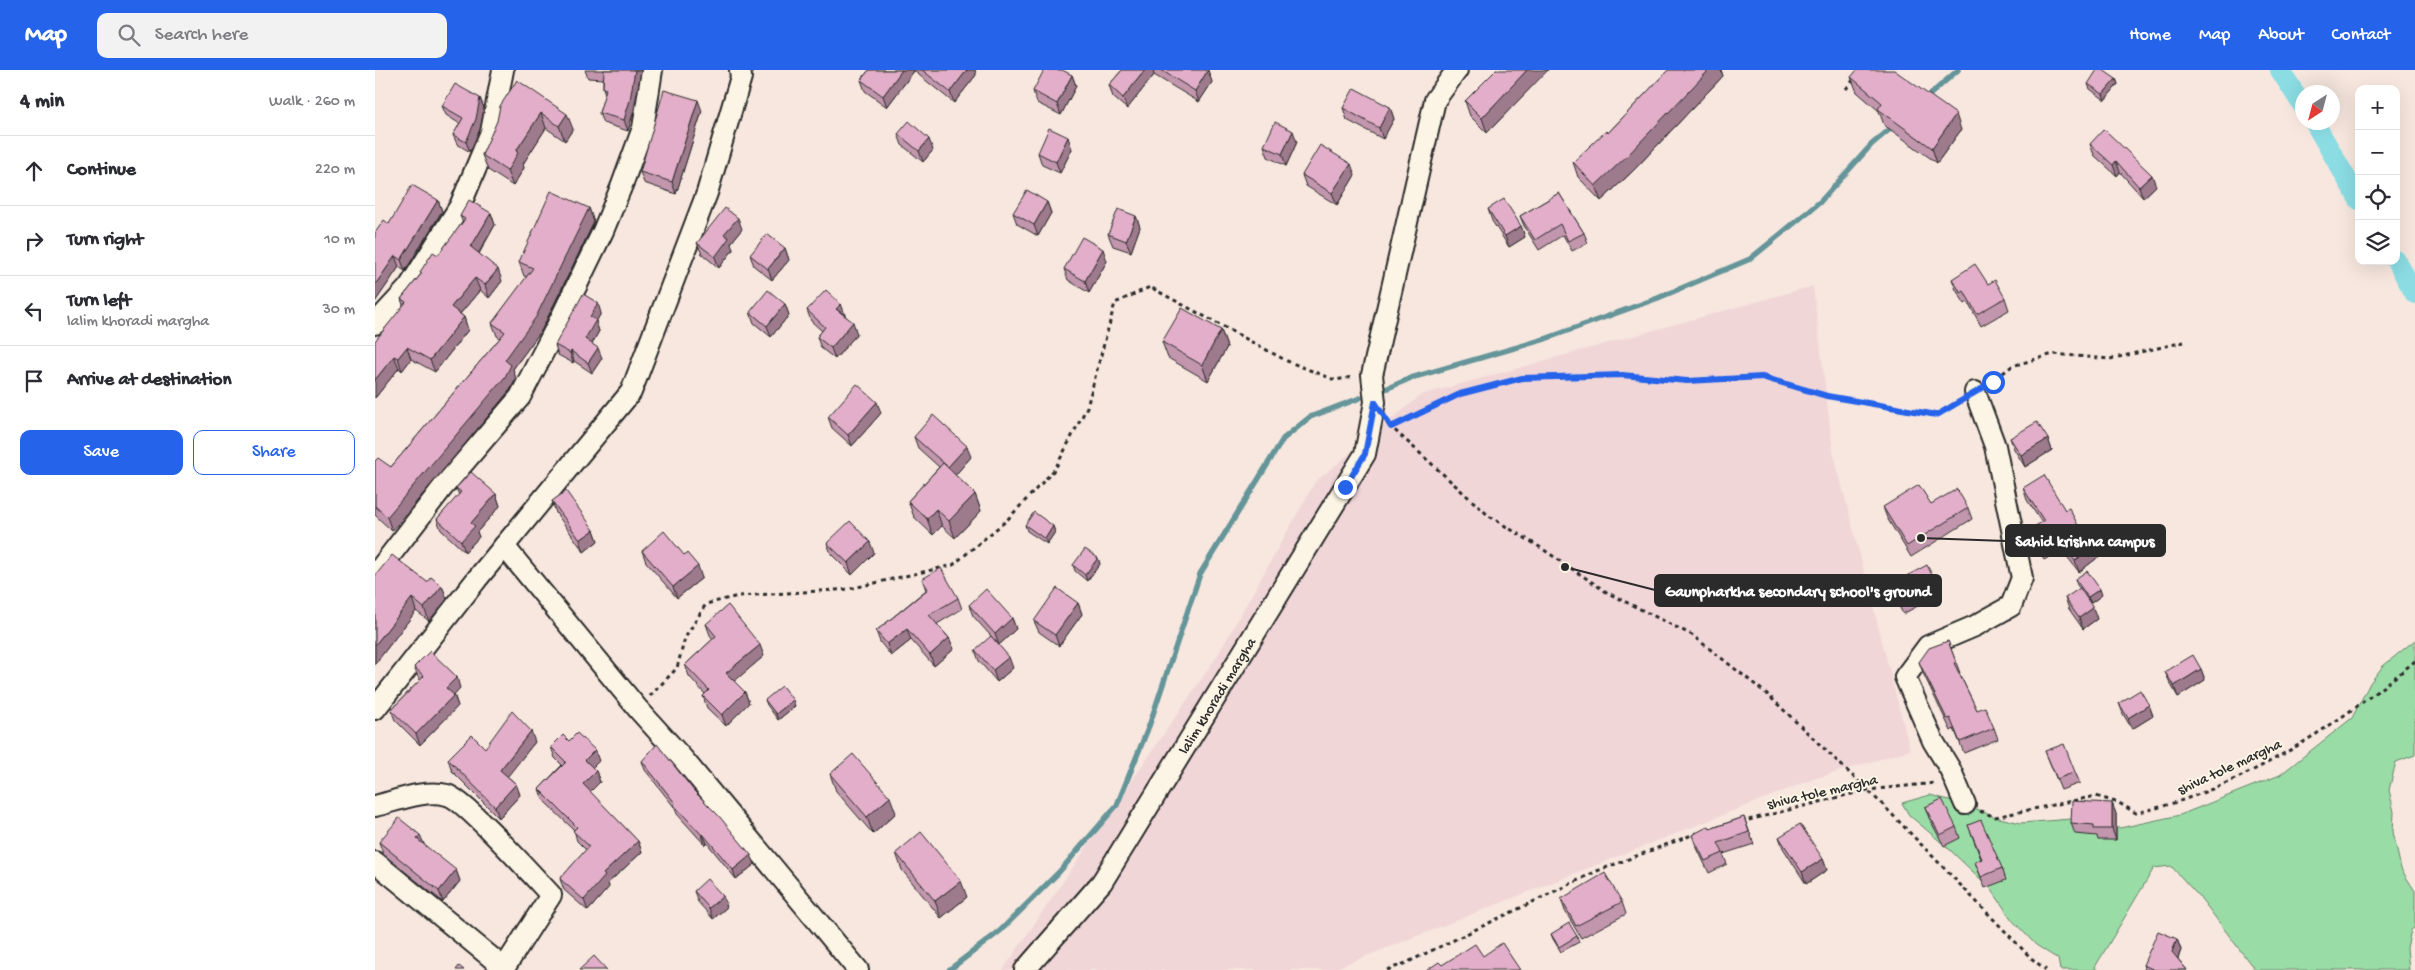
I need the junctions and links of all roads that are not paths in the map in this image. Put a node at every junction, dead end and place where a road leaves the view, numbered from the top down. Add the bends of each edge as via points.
1 (503, 70) edge
2 (652, 70) edge
3 (740, 70) edge
4 (1457, 70) edge
5 (375, 324) edge
6 (1975, 392) road end
7 (504, 546) junction
8 (375, 575) edge
9 (375, 709) edge
10 (1965, 804) road end
11 (375, 806) edge
12 (375, 862) edge
13 (503, 969) edge
14 (858, 970) edge
15 (1025, 970) edge

1 - 5 street via 491,132 460,206 409,287
2 - 8 street via 643,128 622,185 557,328 520,397 443,487
3 - 7 street via 741,77 707,193 631,392
4 - 15 street, lalim khoradi margha via 1435,100 1372,375 1375,402 1365,454 1102,882
6 - 10 street via 1995,446 2022,578 2011,606 1928,646 1905,677
7 - 9 street
7 - 14 street
11 - 13 street via 431,794 448,795 466,808 551,895
12 - 13 street

